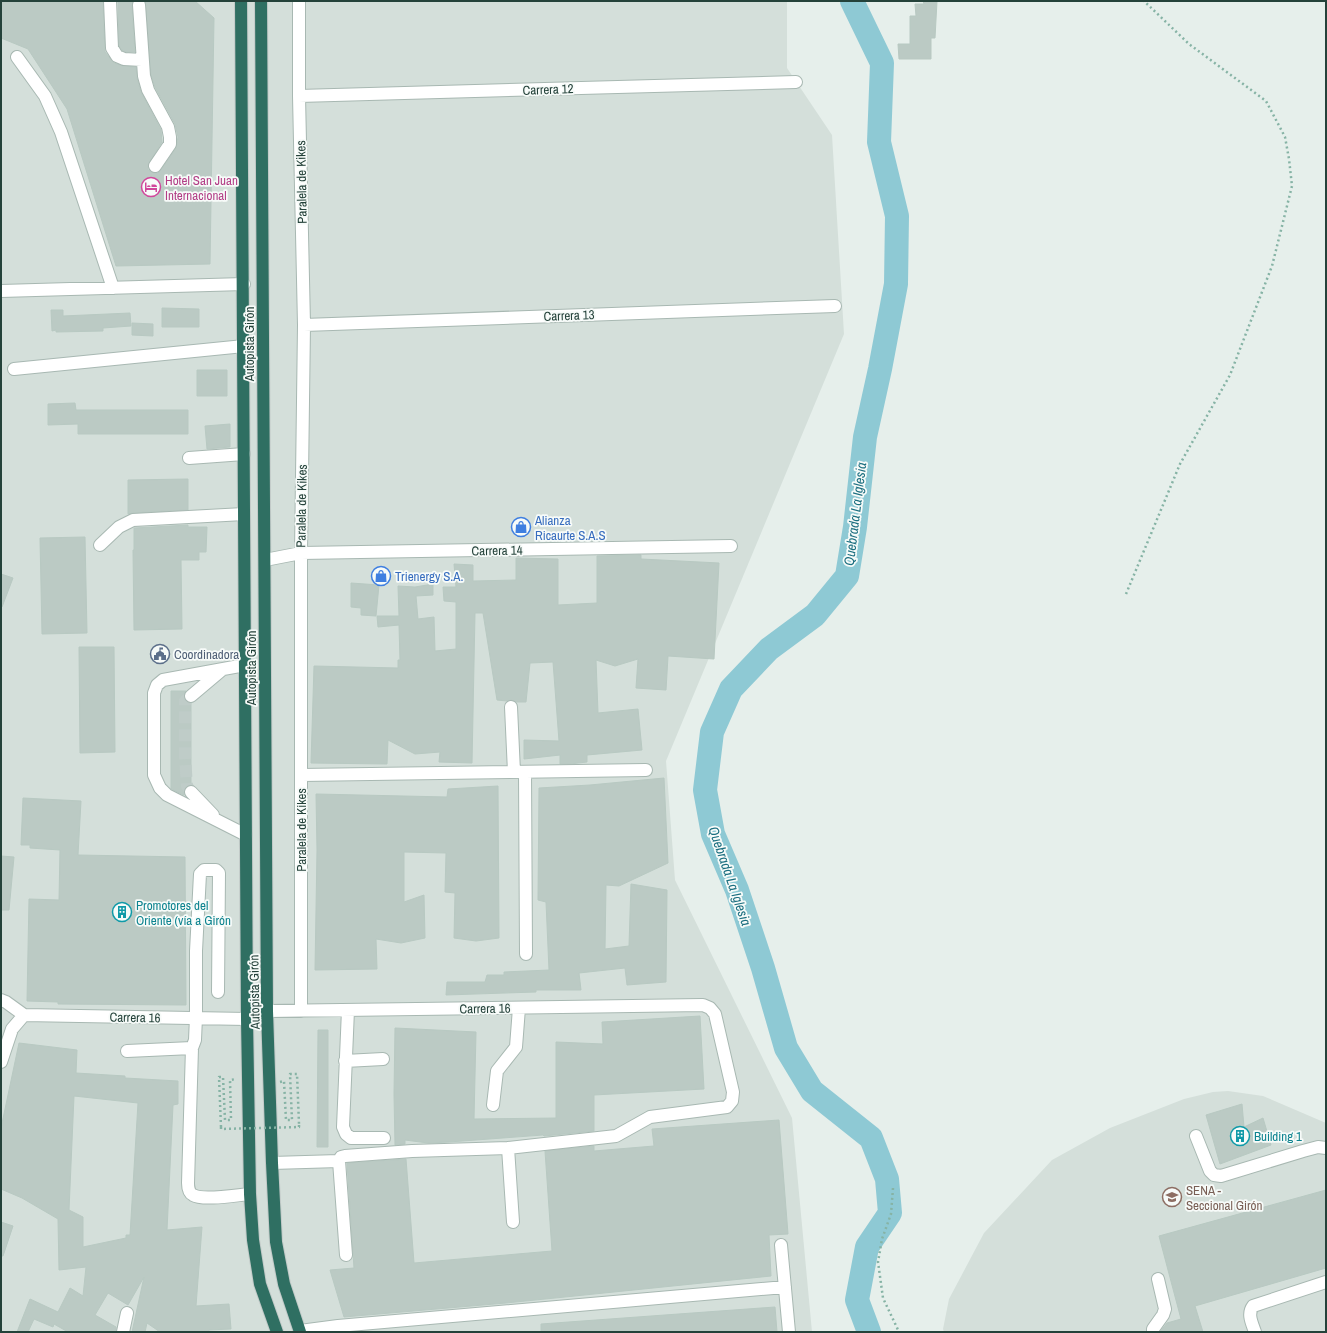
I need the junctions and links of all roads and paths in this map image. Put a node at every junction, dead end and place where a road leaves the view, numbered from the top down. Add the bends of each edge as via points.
1 (110, 1) edge
2 (241, 1) edge
3 (261, 1) edge
4 (299, 1) edge
5 (1144, 1) edge
6 (139, 6) dead end
7 (17, 57) dead end
8 (142, 60) junction
9 (796, 82) dead end
10 (299, 96) junction
11 (155, 166) dead end
12 (244, 284) junction
13 (113, 288) junction
14 (1, 291) edge
15 (835, 306) dead end
16 (304, 325) junction
17 (244, 346) junction
18 (14, 369) dead end
19 (244, 454) junction
20 (189, 458) dead end
21 (244, 514) junction
22 (100, 545) dead end
23 (731, 546) dead end
24 (300, 553) junction
25 (265, 560) junction
26 (1126, 594) dead end
27 (244, 665) junction
28 (224, 668) junction
29 (191, 696) tunnel mouth
30 (511, 707) dead end
31 (646, 770) dead end
32 (520, 772) junction
33 (301, 775) junction
34 (192, 792) tunnel mouth
35 (220, 822) junction
36 (246, 835) junction
37 (196, 951) junction
38 (219, 951) junction
39 (526, 954) dead end
40 (218, 992) dead end
41 (1, 1000) edge
42 (519, 1008) junction
43 (348, 1010) junction
44 (268, 1011) junction
45 (301, 1011) junction
46 (24, 1015) junction
47 (196, 1018) junction
48 (246, 1019) junction
49 (192, 1048) junction
50 (127, 1051) dead end
51 (383, 1059) dead end
52 (345, 1061) junction
53 (1, 1062) edge
54 (248, 1079) junction
55 (270, 1082) junction
56 (493, 1105) dead end
57 (1196, 1136) dead end
58 (384, 1138) dead end
59 (508, 1148) junction
60 (1326, 1148) edge
61 (339, 1161) junction
62 (272, 1163) junction
63 (893, 1188) dead end
64 (250, 1194) junction
65 (513, 1222) dead end
66 (781, 1245) dead end
67 (346, 1255) dead end
68 (1158, 1279) dead end
69 (1326, 1282) edge
70 (785, 1287) junction
71 (127, 1313) dead end
72 (300, 1331) edge
73 (124, 1332) edge
74 (277, 1332) edge
75 (789, 1332) edge
76 (899, 1332) edge
77 (1153, 1332) edge
78 (1255, 1332) edge

1 - 8 street via 112,48 117,56 124,59
2 - 12 highway, Autopista Girón
3 - 25 highway, Autopista Girón
4 - 10 street, Paralela de Kikes
5 - 26 path via 1188,44 1266,101 1285,137 1292,186 1272,266 1230,375 1180,464
6 - 8 street
7 - 13 street via 45,96 61,132
8 - 11 street via 148,90 168,126 170,137 170,144
9 - 10 street, Carrera 12
10 - 16 street, Paralela de Kikes
12 - 13 street
12 - 17 highway, Autopista Girón
13 - 14 street
15 - 16 street, Carrera 13
16 - 24 street, Paralela de Kikes
17 - 18 street
17 - 19 highway, Autopista Girón
19 - 20 street
19 - 21 highway, Autopista Girón
21 - 22 street via 133,520 119,527
21 - 27 highway, Autopista Girón
23 - 24 street, Carrera 14
24 - 25 street, Carrera 14
24 - 33 street, Paralela de Kikes
25 - 44 highway, Autopista Girón
27 - 28 street
27 - 36 highway, Autopista Girón
28 - 29 street
28 - 35 street via 163,680 157,685 154,693 154,775 160,788 167,795
30 - 32 street
31 - 32 street
32 - 33 street
32 - 39 street
33 - 45 street, Paralela de Kikes
34 - 35 street
35 - 36 street
36 - 48 highway, Autopista Girón
37 - 38 street
37 - 38 street via 200,874 204,870 216,870 219,873
37 - 47 street
38 - 40 street
41 - 46 street
42 - 43 street, Carrera 16
42 - 56 street via 516,1047 497,1071
42 - 59 street, Carrera 16 via 703,1005 715,1014 733,1092 732,1101 727,1106 650,1117 616,1136
43 - 45 street, Carrera 16
43 - 52 street
44 - 45 street, Carrera 16
44 - 55 highway, Autopista Girón
46 - 47 street, Carrera 16
46 - 53 street via 12,1029
47 - 48 street, Carrera 16
47 - 49 street
48 - 54 highway, Autopista Girón
49 - 50 street
49 - 64 street via 188,1183 190,1192 207,1198
51 - 52 street
52 - 58 street via 343,1127 346,1134 351,1138
54 - 55 path, bridge via 230,1080 232,1120 225,1120 223,1077 219,1077 221,1129 299,1127 297,1074 290,1074 292,1120 286,1120 284,1081
54 - 64 highway, Autopista Girón
55 - 62 highway, Autopista Girón
57 - 60 street via 1210,1171 1221,1176 1318,1147
59 - 61 street via 345,1156
59 - 65 street
61 - 62 street
61 - 67 street
62 - 72 highway, Autopista Girón via 276,1242 284,1284
63 - 76 path via 891,1214 882,1239 878,1262 883,1298
64 - 74 highway, Autopista Girón via 253,1240 260,1284
66 - 70 street
68 - 77 street via 1165,1309
69 - 78 street via 1253,1306 1250,1314
70 - 72 street
70 - 75 street
71 - 73 street

